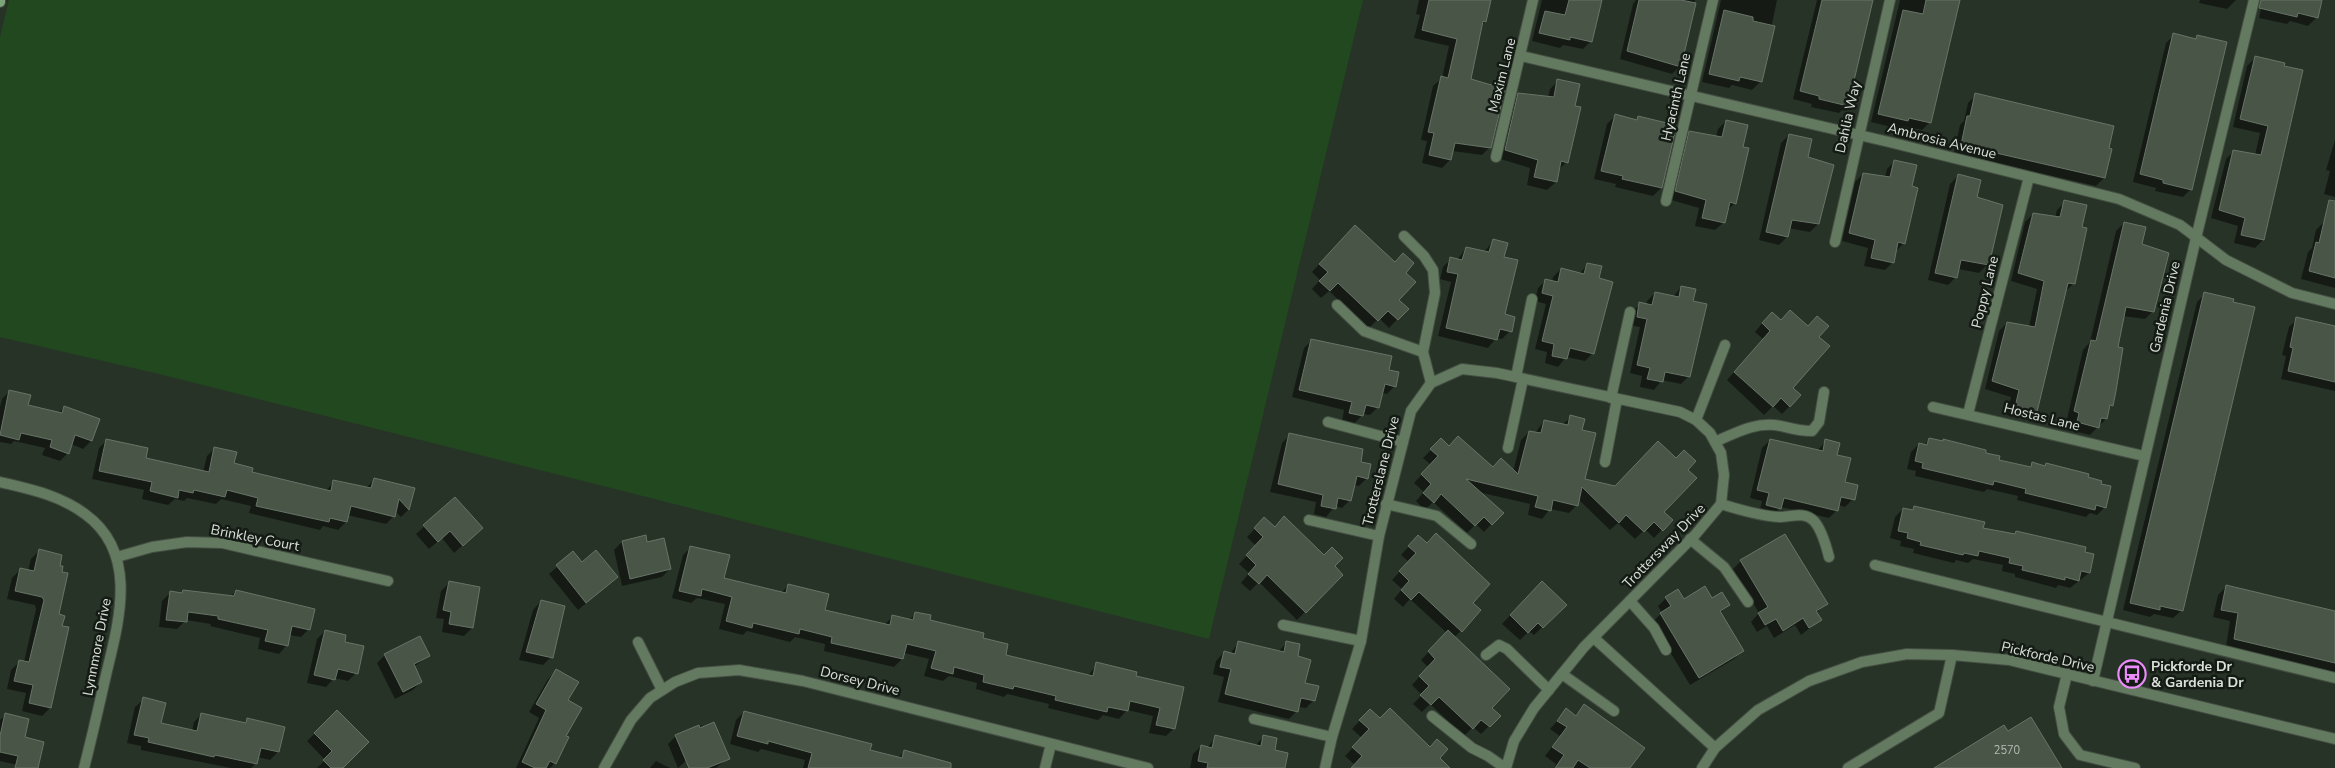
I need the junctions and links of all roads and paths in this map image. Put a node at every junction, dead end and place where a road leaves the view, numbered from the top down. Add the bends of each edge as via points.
1 (1533, 0) edge
2 (1713, 0) edge
3 (1890, 0) edge
4 (2254, 0) edge
5 (1521, 56) junction
6 (1690, 95) junction
7 (1858, 135) junction
8 (1496, 157) dead end
9 (2029, 177) junction
10 (1666, 201) dead end
11 (1404, 236) dead end
12 (2196, 238) junction
13 (1835, 242) dead end
14 (1532, 299) dead end
15 (2335, 304) edge
16 (1337, 305) dead end
17 (1630, 312) dead end
18 (1725, 345) dead end
19 (1423, 352) junction
20 (1519, 378) junction
21 (1431, 383) junction
22 (1824, 392) dead end
23 (1614, 398) junction
24 (1932, 407) dead end
25 (1968, 414) junction
26 (1696, 420) junction
27 (1328, 422) dead end
28 (1403, 442) junction
29 (1715, 442) junction
30 (1508, 448) dead end
31 (2144, 456) junction
32 (1604, 462) dead end
33 (0, 482) edge
34 (1386, 504) junction
35 (1721, 504) junction
36 (1309, 520) dead end
37 (1379, 536) junction
38 (1690, 539) junction
39 (1471, 544) dead end
40 (117, 557) junction
41 (1829, 557) dead end
42 (1875, 565) dead end
43 (388, 581) dead end
44 (1630, 601) junction
45 (1748, 602) dead end
46 (2107, 622) junction
47 (1283, 625) dead end
48 (1594, 638) junction
49 (1361, 641) junction
50 (638, 642) dead end
51 (1666, 650) dead end
52 (1486, 655) dead end
53 (1952, 655) junction
54 (1562, 674) junction
55 (2066, 674) junction
56 (2335, 678) edge
57 (2093, 681) junction
58 (662, 690) junction
59 (1549, 690) junction
60 (1614, 710) dead end
61 (1432, 716) dead end
62 (1254, 719) dead end
63 (1332, 737) junction
64 (2335, 739) edge
65 (1051, 744) junction
66 (1715, 748) junction
67 (84, 768) edge
68 (604, 768) edge
69 (1045, 768) edge
70 (1148, 768) edge
71 (1325, 768) edge
72 (1506, 768) edge
73 (1702, 768) edge
74 (1848, 768) edge
75 (2135, 768) edge

1 - 5 street, Maxim Lane
2 - 6 street, Hyacinth Lane
3 - 7 street, Dahlia Way
4 - 12 street, Gardenia Drive
5 - 6 street, Ambrosia Avenue
5 - 8 street, Maxim Lane
6 - 7 street, Ambrosia Avenue
6 - 10 street, Hyacinth Lane
7 - 9 street, Ambrosia Avenue
7 - 13 street, Dahlia Way
9 - 12 street, Ambrosia Avenue via 2119,199 2180,225
9 - 25 street, Poppy Lane
11 - 19 street via 1433,270 1435,293
12 - 15 street, Ambrosia Avenue via 2226,260 2292,293
12 - 31 street, Gardenia Drive
14 - 20 street
16 - 19 street via 1364,331
17 - 23 street
18 - 26 street
19 - 21 street
20 - 21 street via 1462,369
20 - 23 street
20 - 30 street
21 - 28 street, Trotterslane Drive via 1411,411
22 - 29 street via 1819,422 1812,430 1797,432 1781,426 1756,425
23 - 26 street via 1680,412
23 - 32 street
24 - 25 street, Hostas Lane
25 - 31 street, Hostas Lane
26 - 29 street, Trottersway Drive
27 - 28 street
28 - 34 street, Trotterslane Drive
29 - 35 street, Trottersway Drive via 1721,453 1724,475
31 - 46 street, Gardenia Drive
33 - 40 street, Lynnmore Drive via 40,491 85,514 104,532
34 - 37 street, Trotterslane Drive
34 - 39 street via 1437,516
35 - 38 street, Trottersway Drive
35 - 41 street via 1781,517 1803,515 1813,520 1824,538
36 - 37 street
37 - 49 street, Trotterslane Drive
38 - 44 street, Trottersway Drive
38 - 45 street via 1724,567
40 - 43 street, Brinkley Court via 187,542 222,543
40 - 67 street, Lynnmore Drive via 121,574 121,610
42 - 46 street
44 - 48 street, Trottersway Drive
44 - 51 street via 1654,628
46 - 56 street
46 - 57 street, Gardenia Drive
47 - 49 street
48 - 54 street, Trottersway Drive
48 - 66 street
49 - 63 street, Trotterslane Drive
50 - 58 street
52 - 59 street via 1500,645
53 - 55 street, Pickforde Drive via 2009,660
53 - 66 street, Pickforde Drive via 1907,654 1862,662 1809,681 1758,710
53 - 74 street via 1939,713
54 - 59 street, Trottersway Drive
54 - 60 street
55 - 57 street, Pickforde Drive
55 - 75 street via 2059,707 2064,734 2080,755
57 - 64 street, Pickforde Drive
58 - 65 street, Dorsey Drive via 698,673 739,670 802,681
58 - 68 street, Dorsey Drive via 650,698 631,720
59 - 72 street, Trottersway Drive via 1514,741
61 - 72 street via 1472,748
62 - 63 street
63 - 71 street, Trotterslane Drive
65 - 69 street
65 - 70 street, Dorsey Drive
66 - 73 street, Pickforde Drive

